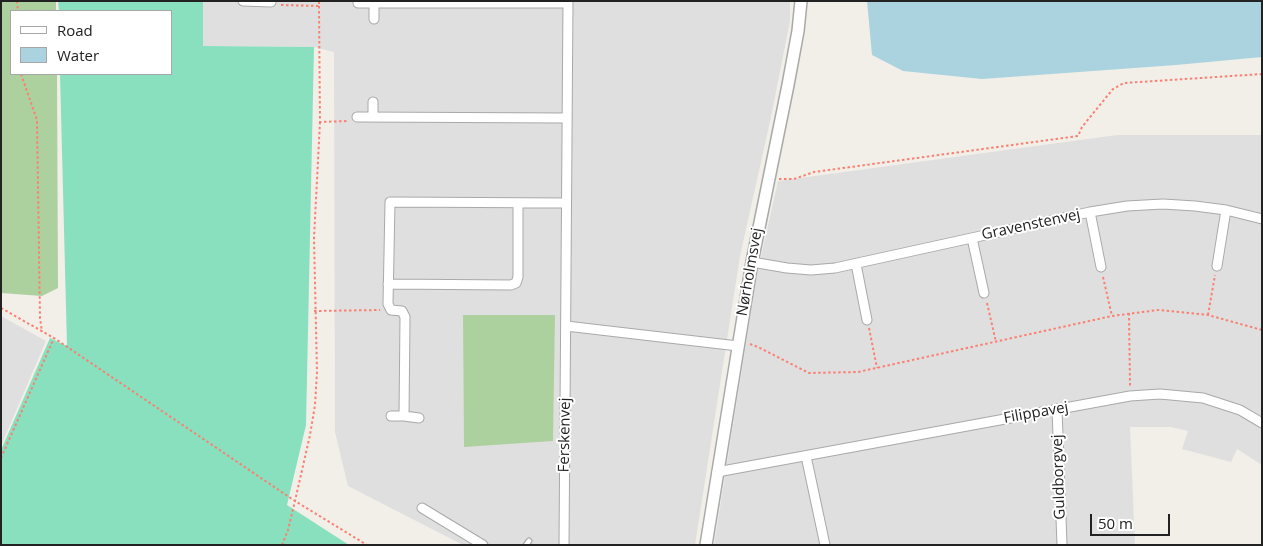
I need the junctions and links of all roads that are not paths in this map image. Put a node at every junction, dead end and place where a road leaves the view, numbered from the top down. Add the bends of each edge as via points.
1 (243, 1) edge
2 (801, 1) edge
3 (257, 2) edge
4 (271, 2) edge
5 (374, 2) junction
6 (568, 2) edge
7 (358, 3) dead end
8 (374, 19) dead end
9 (373, 102) dead end
10 (357, 117) road end
11 (373, 117) junction
12 (566, 118) junction
13 (518, 204) junction
14 (566, 204) junction
15 (1226, 210) junction
16 (1090, 212) junction
17 (1262, 218) edge
18 (972, 238) junction
19 (752, 262) junction
20 (856, 264) junction
21 (1216, 266) road end
22 (1101, 267) road end
23 (388, 284) junction
24 (984, 294) road end
25 (867, 320) road end
26 (566, 326) junction
27 (738, 346) junction
28 (1056, 409) junction
29 (391, 416) dead end
30 (404, 416) junction
31 (419, 418) dead end
32 (1262, 423) edge
33 (806, 456) junction
34 (717, 472) junction
35 (422, 508) dead end
36 (483, 545) edge
37 (564, 545) edge
38 (706, 545) edge
39 (825, 545) edge
40 (1062, 545) edge

1 - 3 street
2 - 19 street, Nørholmsvej via 788,85
3 - 4 street
5 - 6 street, Ferskenvej
5 - 7 street, Ferskenvej
5 - 8 street
6 - 12 street, Ferskenvej
9 - 11 street
10 - 11 street
11 - 12 street
12 - 14 street, Ferskenvej
13 - 14 street
13 - 23 street via 516,283
13 - 23 street via 390,202
14 - 26 street, Ferskenvej
15 - 16 street, Gravenstenvej via 1163,204
15 - 17 street, Gravenstenvej
15 - 21 street
16 - 18 street, Gravenstenvej
16 - 22 street, Gravenstenvej
18 - 20 street, Gravenstenvej
18 - 24 street, Gravenstenvej
19 - 20 street, Gravenstenvej via 811,270
19 - 27 street, Nørholmsvej
20 - 25 street
23 - 30 street via 391,310 402,311 405,317
26 - 27 street
26 - 37 street, Ferskenvej
27 - 34 street, Nørholmsvej
28 - 32 street, Filippavej via 1160,394 1203,398 1240,410
28 - 33 street, Filippavej
28 - 40 street, Guldborgvej
29 - 30 street
30 - 31 street
33 - 34 street, Filippavej
33 - 39 street
34 - 38 street, Nørholmsvej
35 - 36 street

